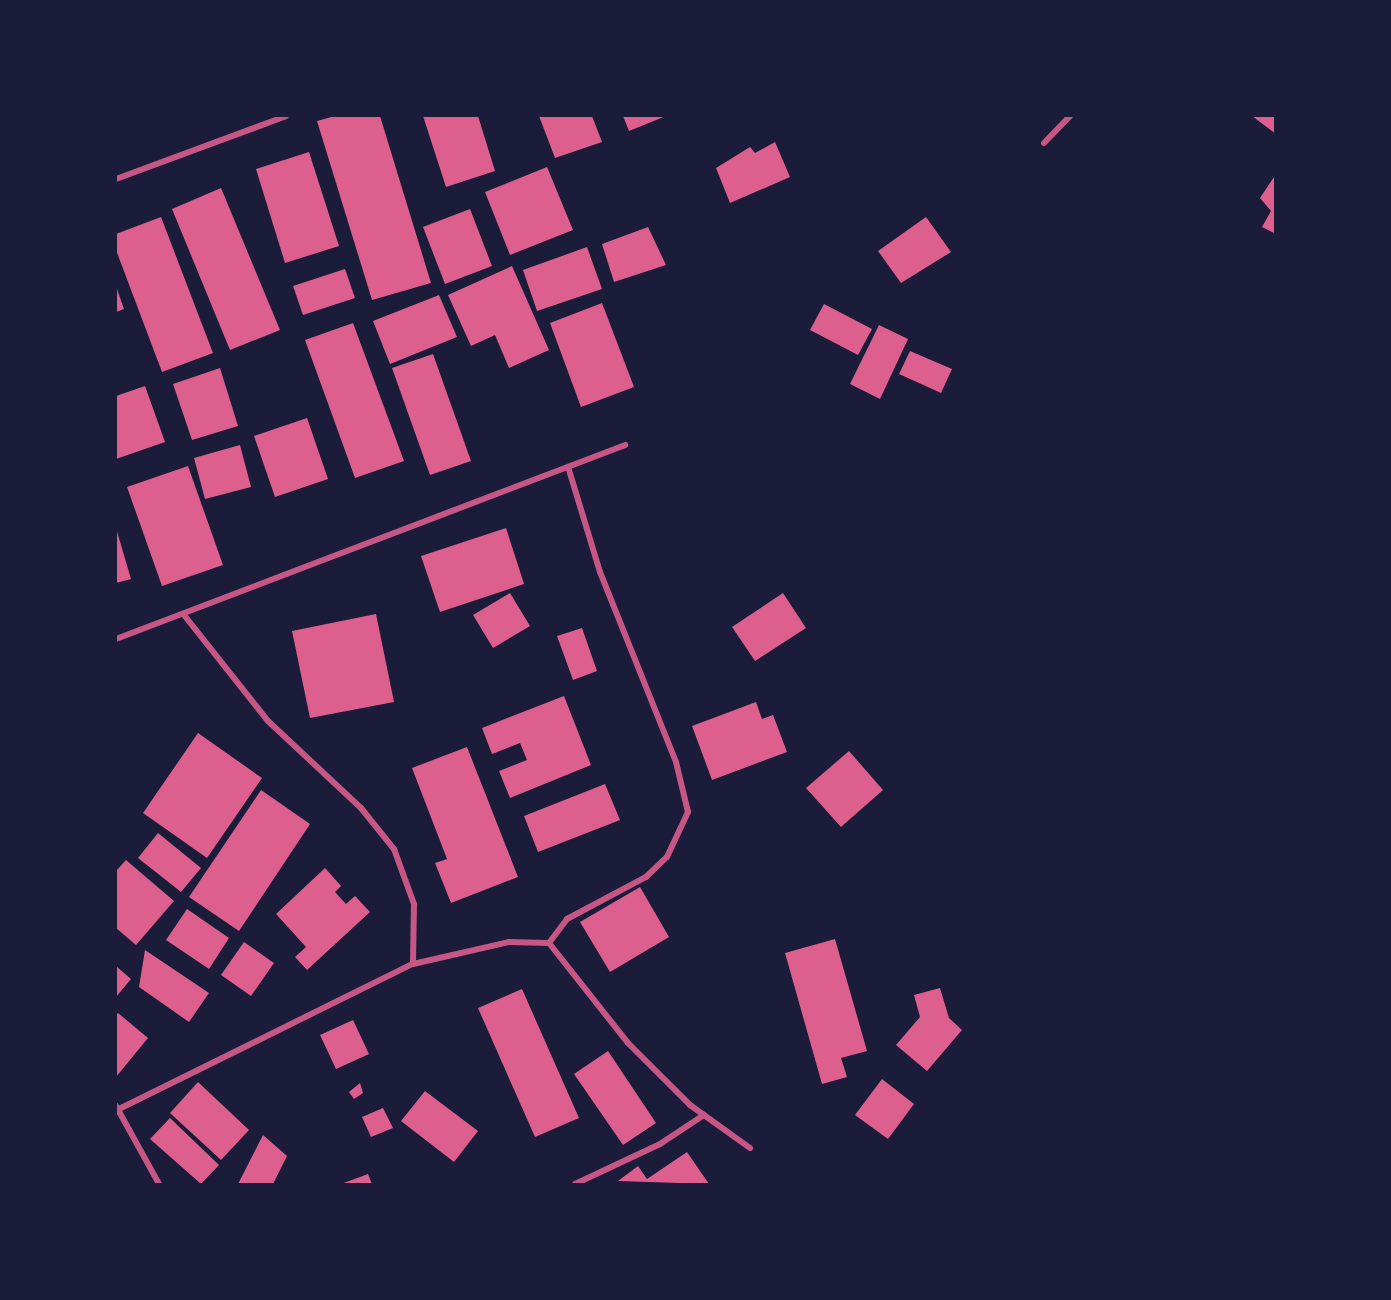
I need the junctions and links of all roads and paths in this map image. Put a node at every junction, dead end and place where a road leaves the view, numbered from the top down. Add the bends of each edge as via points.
1 (286, 116) edge
2 (1070, 116) edge
3 (1044, 143) dead end
4 (116, 179) edge
5 (625, 445) dead end
6 (568, 467) junction
7 (184, 615) junction
8 (116, 639) edge
9 (549, 943) junction
10 (413, 964) junction
11 (117, 1108) edge
12 (704, 1115) junction
13 (750, 1148) dead end
14 (159, 1185) edge
15 (575, 1185) edge

1 - 4 street
2 - 3 street
5 - 6 street
6 - 7 street
6 - 9 street via 600,572 676,762 688,812 667,857 646,877 567,919
7 - 8 street
7 - 10 street via 268,721 361,808 394,849 414,904
9 - 10 street via 509,942
9 - 12 street via 628,1043
10 - 11 street
11 - 14 street
12 - 13 street
12 - 15 street via 660,1144

